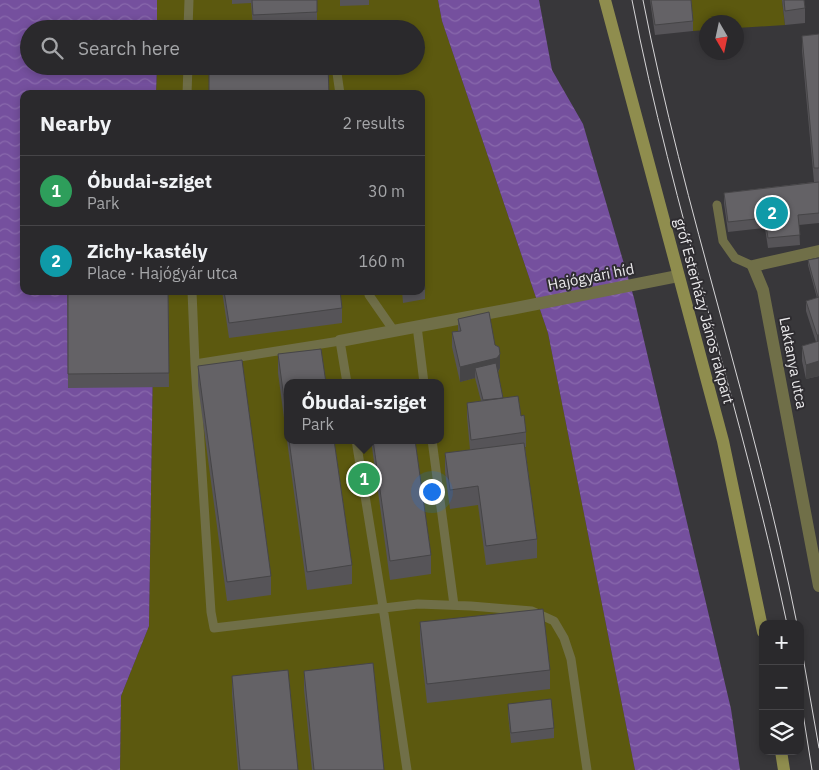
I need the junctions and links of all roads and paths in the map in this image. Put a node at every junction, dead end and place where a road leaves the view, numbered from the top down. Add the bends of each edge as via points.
1 (189, 0) edge
2 (605, 0) edge
3 (188, 20) edge
4 (188, 75) edge
5 (337, 75) edge
6 (187, 90) edge
7 (339, 90) edge
8 (717, 205) dead end
9 (819, 251) edge
10 (753, 266) junction
11 (678, 276) junction
12 (192, 295) edge
13 (369, 295) edge
14 (417, 326) junction
15 (394, 331) junction
16 (340, 341) junction
17 (195, 364) junction
18 (346, 379) edge
19 (424, 379) edge
20 (357, 444) edge
21 (433, 444) edge
22 (815, 543) edge
23 (819, 586) edge
24 (454, 605) junction
25 (383, 607) junction
26 (760, 620) edge
27 (782, 755) edge
28 (407, 770) edge
29 (588, 770) edge
30 (784, 770) edge

1 - 3 lane
2 - 11 main road, gróf Esterházy János rakpart
4 - 6 lane
5 - 7 lane
8 - 10 lane via 723,241 735,258
9 - 10 street
10 - 22 street, Laktanya utca via 763,290
11 - 14 street, Hajógyári híd
11 - 26 main road, gróf Esterházy János rakpart via 722,441
12 - 17 lane
13 - 15 lane
14 - 15 street, Hajógyári híd
14 - 19 lane
15 - 16 street, Hajógyári híd
16 - 17 lane
16 - 18 lane
17 - 25 lane via 214,628
20 - 25 lane
21 - 24 lane
22 - 23 street, Laktanya utca
24 - 25 lane
24 - 29 lane via 532,611 554,621 571,659
25 - 28 lane
27 - 30 main road

